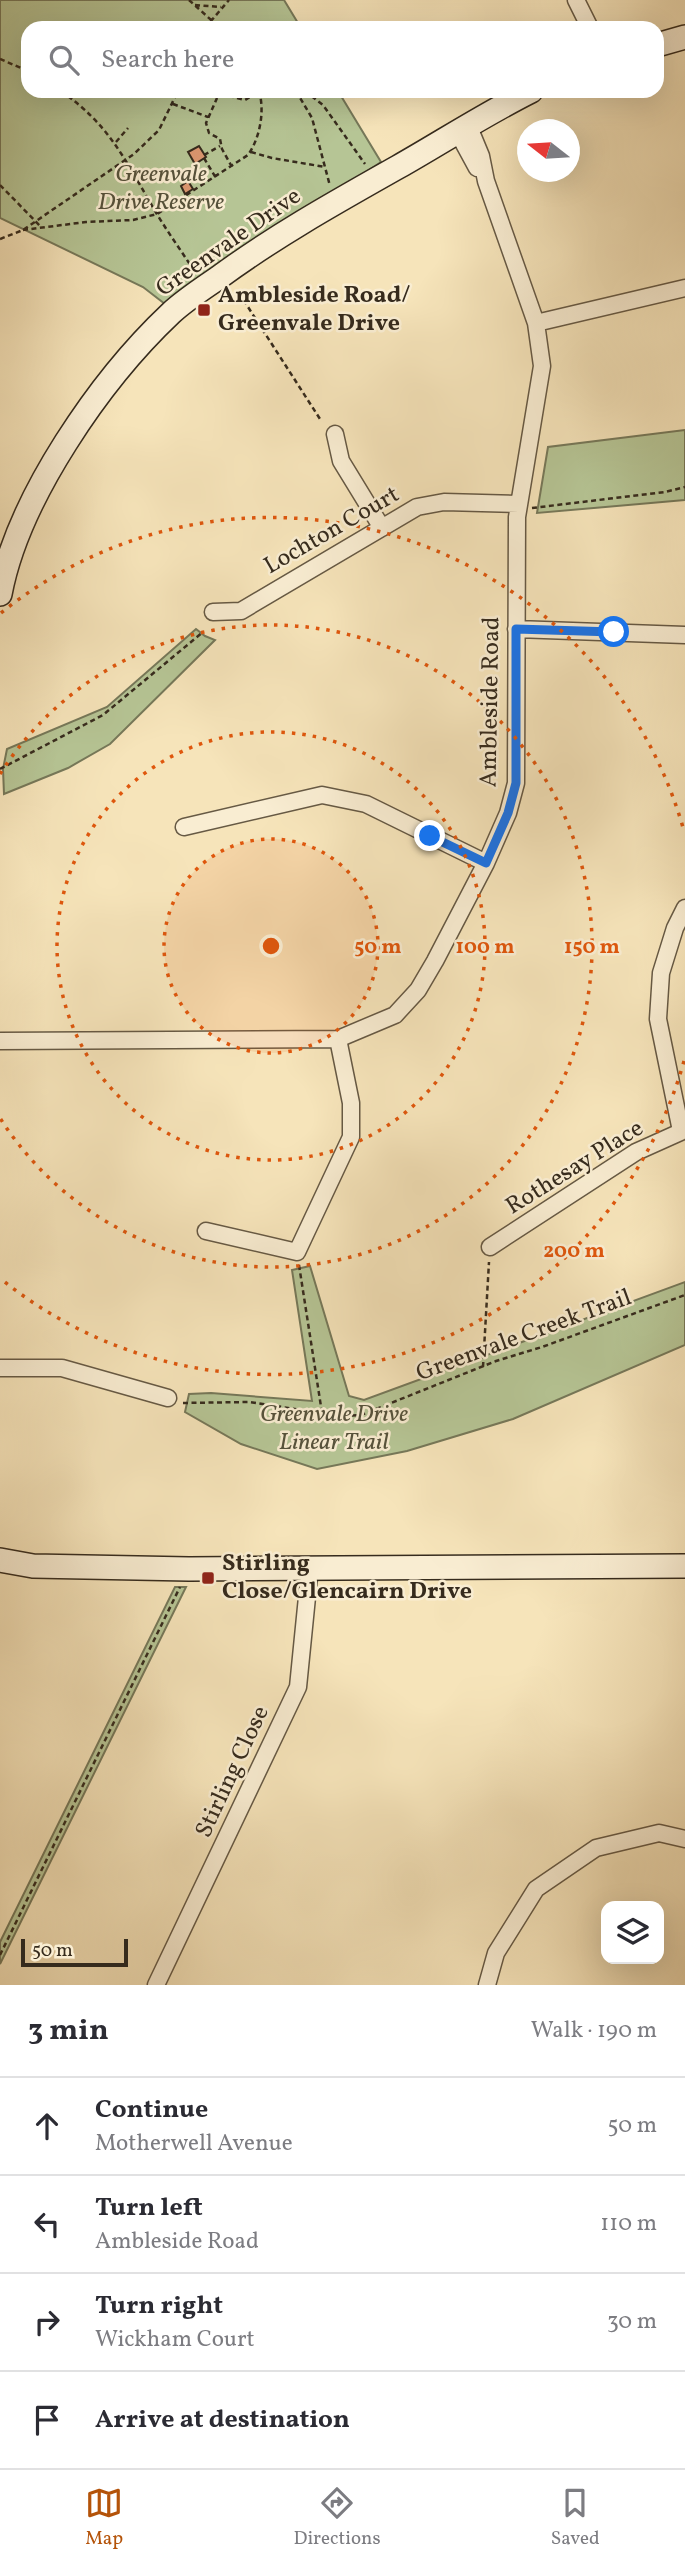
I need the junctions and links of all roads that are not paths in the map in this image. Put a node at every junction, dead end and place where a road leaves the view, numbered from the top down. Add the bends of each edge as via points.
1 (576, 0) edge
2 (586, 21) edge
3 (685, 37) edge
4 (664, 43) edge
5 (519, 98) edge
6 (463, 130) junction
7 (685, 288) edge
8 (536, 323) junction
9 (335, 434) dead end
10 (523, 506) junction
11 (382, 528) junction
12 (1, 583) edge
13 (214, 612) dead end
14 (516, 629) junction
15 (685, 635) edge
16 (184, 827) dead end
17 (486, 863) junction
18 (685, 908) edge
19 (338, 1039) junction
20 (0, 1041) edge
21 (683, 1131) edge
22 (206, 1231) dead end
23 (490, 1247) road end
24 (0, 1368) edge
25 (168, 1398) road end
26 (0, 1560) edge
27 (33, 1566) junction
28 (685, 1566) edge
29 (310, 1567) junction
30 (0, 1574) edge
31 (685, 1839) edge
32 (156, 1985) edge
33 (487, 1985) edge

1 - 2 street
3 - 4 street
5 - 6 street, Greenvale Drive
6 - 8 street, Ambleside Road via 481,156
6 - 12 street, Greenvale Drive via 262,246 172,312 131,356 56,459 29,509
7 - 8 street
8 - 10 street, Ambleside Road via 542,366
9 - 11 street via 341,461
10 - 11 street, Lochton Court via 444,502 416,507
10 - 14 street, Ambleside Road
11 - 13 street, Lochton Court via 241,611
14 - 15 street
14 - 17 street, Ambleside Road via 516,783
16 - 17 street via 322,795 366,804
17 - 19 street, Ambleside Road via 418,990 395,1014
18 - 21 street via 661,973 658,1018
19 - 20 street, Ambleside Road
19 - 22 street via 351,1103 351,1137 297,1252
21 - 23 street, Rothesay Place via 636,1152
24 - 25 street via 62,1368
26 - 27 street
27 - 29 street
27 - 30 street
28 - 29 street
29 - 32 street, Stirling Close via 298,1687
31 - 33 street via 659,1833 596,1848 536,1889 496,1953

